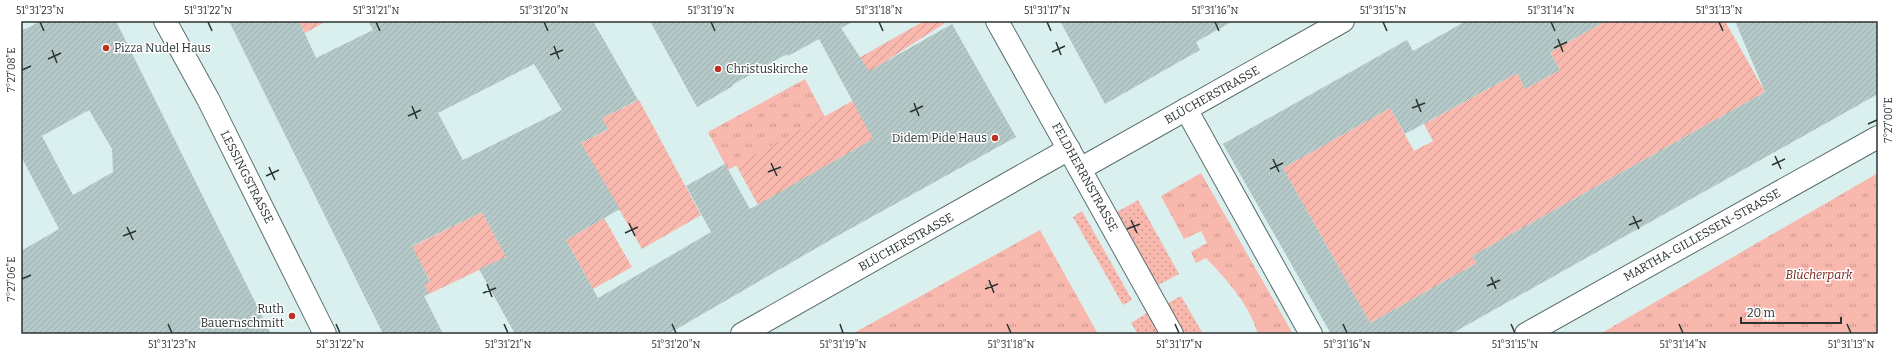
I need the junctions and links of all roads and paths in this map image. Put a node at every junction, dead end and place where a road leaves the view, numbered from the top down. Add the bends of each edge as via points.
1 (165, 21) edge
2 (997, 21) edge
3 (1343, 21) edge
4 (1186, 109) junction
5 (1878, 137) edge
6 (1069, 149) junction
7 (1080, 169) junction
8 (325, 334) edge
9 (742, 334) edge
10 (1172, 334) edge
11 (1311, 334) edge
12 (1526, 334) edge

1 - 8 street, LESSINGSTRASSE via 211,106
2 - 6 street, FELDHERRNSTRASSE
3 - 4 street, BLÜCHERSTRASSE
4 - 7 street, BLÜCHERSTRASSE
4 - 11 street
5 - 12 street, MARTHA-GILLESSEN-STRASSE
6 - 7 street, FELDHERRNSTRASSE
6 - 9 street, BLÜCHERSTRASSE
7 - 10 street, FELDHERRNSTRASSE

